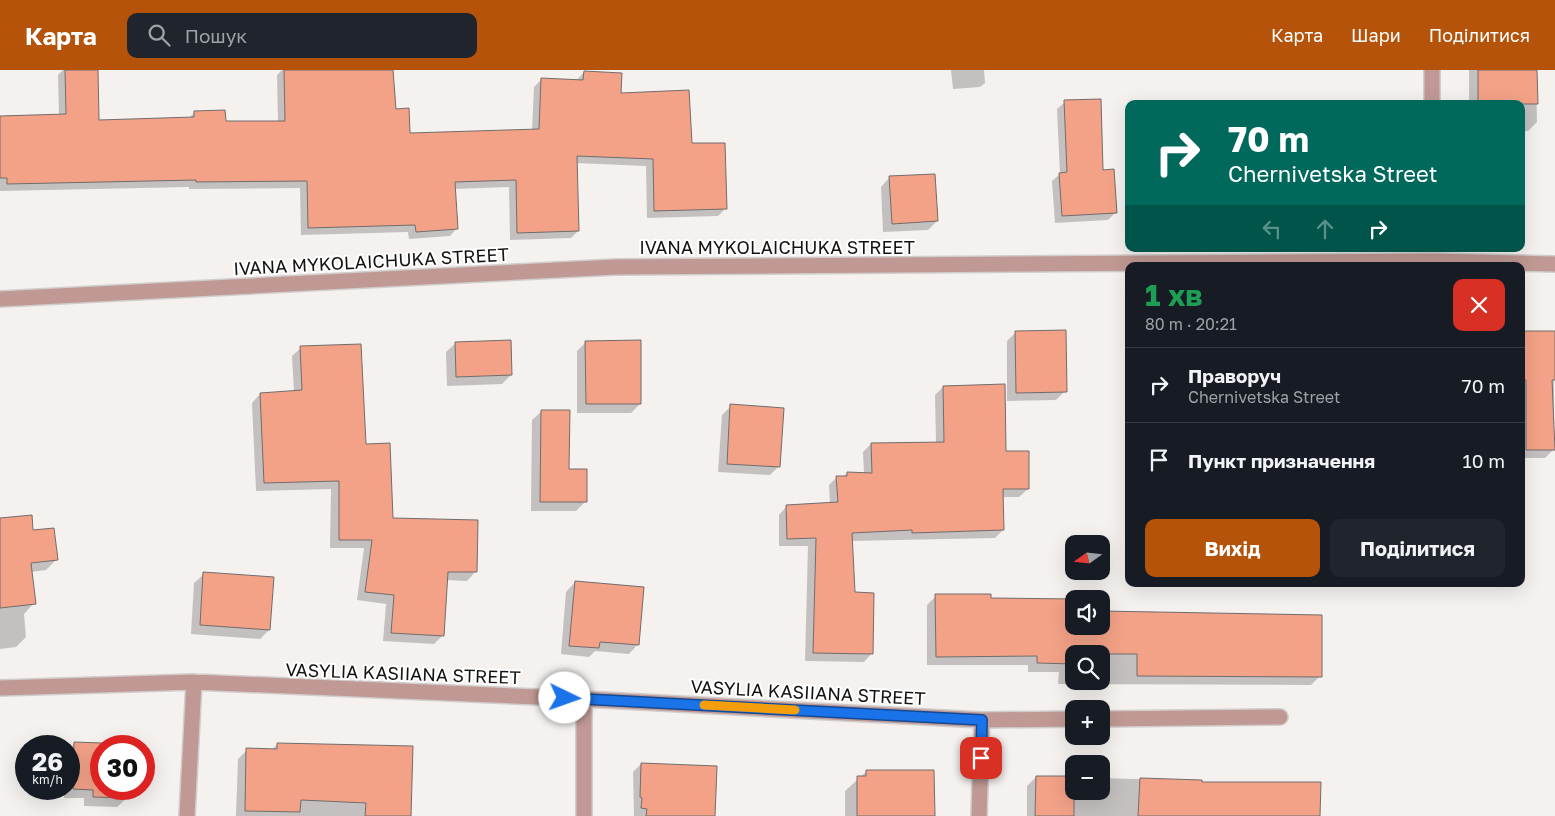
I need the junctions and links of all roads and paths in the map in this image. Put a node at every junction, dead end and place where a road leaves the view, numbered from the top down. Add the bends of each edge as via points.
1 (1432, 70) edge
2 (1432, 100) edge
3 (1433, 255) edge
4 (1555, 264) edge
5 (0, 299) edge
6 (194, 682) junction
7 (0, 688) edge
8 (584, 699) junction
9 (1280, 717) dead end
10 (1065, 719) edge
11 (1110, 719) edge
12 (982, 720) junction
13 (187, 816) edge
14 (584, 816) edge
15 (979, 816) edge

1 - 2 street
3 - 4 street, IVANA MYKOLAICHUKA STREET
3 - 5 street, IVANA MYKOLAICHUKA STREET via 616,267
6 - 7 street, VASYLIA KASIIANA STREET
6 - 8 street, VASYLIA KASIIANA STREET
6 - 13 street
8 - 12 street, VASYLIA KASIIANA STREET
8 - 14 street
9 - 11 street
10 - 12 street, VASYLIA KASIIANA STREET
12 - 15 street

